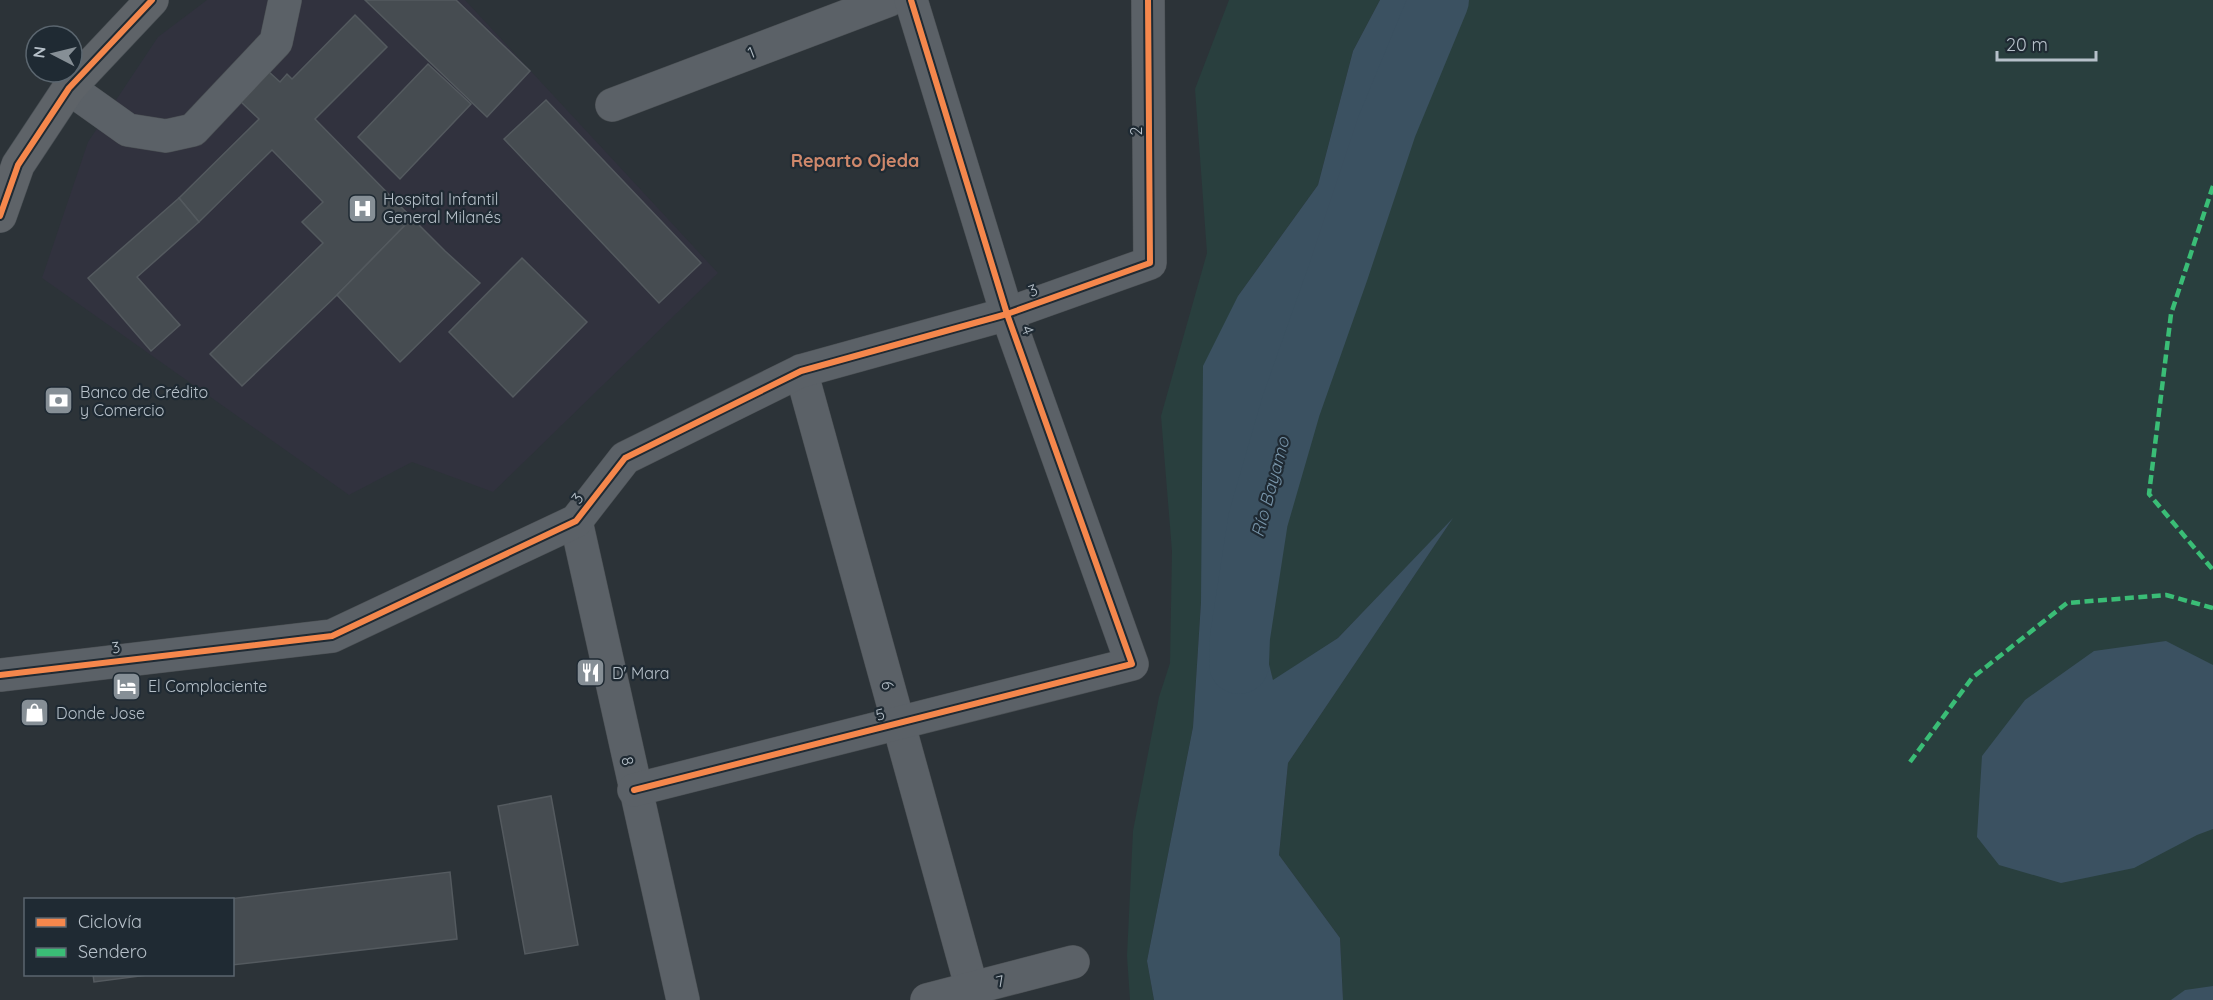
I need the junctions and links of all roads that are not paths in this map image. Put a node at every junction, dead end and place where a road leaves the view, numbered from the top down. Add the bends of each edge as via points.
1 (152, 0) edge
2 (285, 0) edge
3 (889, 0) edge
4 (912, 0) edge
5 (1149, 0) edge
6 (69, 88) junction
7 (612, 105) dead end
8 (0, 216) edge
9 (1150, 263) joint
10 (1007, 314) junction
11 (801, 371) junction
12 (576, 521) junction
13 (1132, 664) joint
14 (0, 675) edge
15 (898, 723) junction
16 (634, 790) junction
17 (1073, 962) dead end
18 (974, 994) edge
19 (683, 1000) edge
20 (927, 1000) edge

1 - 6 main road
2 - 6 street via 276,42 193,130 166,136 128,129
3 - 7 street, 1
4 - 10 street, 4
5 - 9 street, 2
6 - 8 main road via 18,165
9 - 10 street, 3
10 - 11 street, 3
10 - 13 street, 4
11 - 12 street, 3 via 625,458
11 - 15 street, 6
12 - 14 street, 3 via 332,636
12 - 16 street, 8
13 - 15 street, 5
15 - 16 street, 5
15 - 18 street, 6
16 - 19 street, 8
17 - 18 street, 7
18 - 20 street, 7

